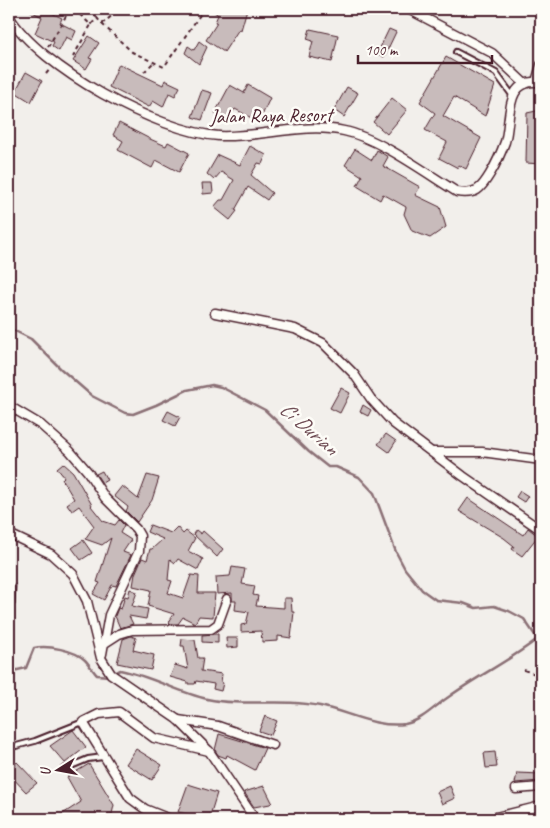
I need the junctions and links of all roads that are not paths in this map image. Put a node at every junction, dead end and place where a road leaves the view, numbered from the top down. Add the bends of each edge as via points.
1 (408, 9) edge
2 (9, 16) edge
3 (456, 52) dead end
4 (541, 65) edge
5 (539, 82) edge
6 (526, 84) junction
7 (513, 96) junction
8 (215, 313) dead end
9 (9, 406) edge
10 (433, 452) junction
11 (541, 460) edge
12 (541, 530) edge
13 (9, 534) edge
14 (227, 599) dead end
15 (102, 645) junction
16 (101, 658) junction
17 (178, 720) junction
18 (83, 722) junction
19 (273, 745) dead end
20 (16, 746) dead end
21 (209, 751) junction
22 (103, 758) junction
23 (64, 768) dead end
24 (541, 787) edge
25 (516, 789) dead end
26 (541, 806) edge
27 (170, 819) edge
28 (255, 819) edge
29 (488, 819) edge

1 - 6 street via 492,53
2 - 7 street, Jalan Raya Resort via 16,28 45,54 107,96 167,124 218,136 342,130 373,142 457,192 468,194 481,188 496,164 505,142
3 - 7 lane via 496,73
4 - 5 street
5 - 6 street
6 - 7 street
8 - 10 street via 295,330 324,343 354,374 384,415
9 - 15 street via 41,425 70,451 105,498 140,536 139,551 112,607
10 - 11 street via 482,452
10 - 12 street
13 - 16 street via 50,554 73,574 87,601
14 - 15 street via 218,624 211,630 132,630
15 - 16 street
16 - 17 street via 111,674
17 - 19 street via 218,726
17 - 21 street
18 - 20 lane
18 - 21 street via 99,714 119,712 154,738
18 - 22 street
21 - 28 street
22 - 23 lane via 88,759
22 - 27 street via 130,798 145,809
24 - 25 street
26 - 29 street

